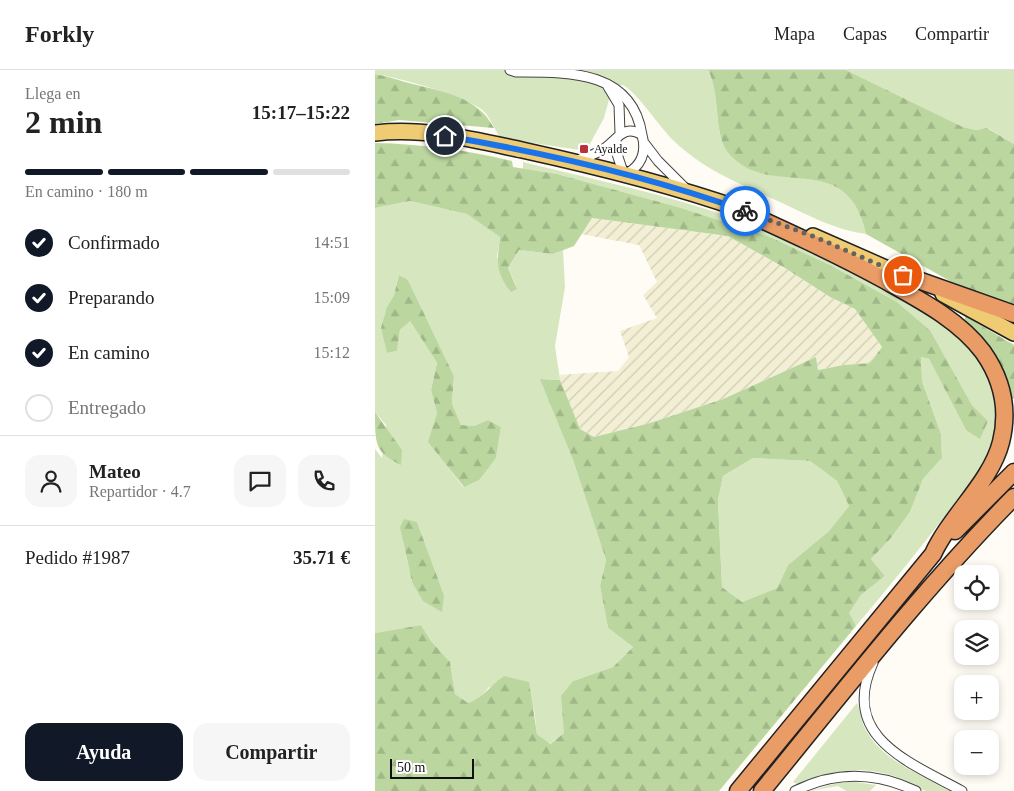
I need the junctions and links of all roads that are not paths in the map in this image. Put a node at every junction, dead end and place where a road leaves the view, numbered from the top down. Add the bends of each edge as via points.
1 (510, 70) edge
2 (607, 85) junction
3 (375, 133) edge
4 (642, 134) junction
5 (618, 136) junction
6 (645, 144) junction
7 (573, 162) junction
8 (624, 175) junction
9 (696, 195) junction
10 (729, 205) junction
11 (903, 275) junction
12 (1014, 314) edge
13 (1014, 333) edge
14 (1014, 472) edge
15 (1014, 496) edge
16 (933, 554) junction
17 (881, 646) junction
18 (738, 791) edge
19 (762, 791) edge
20 (795, 791) edge
21 (915, 791) edge
22 (962, 791) edge

1 - 2 street via 583,74
2 - 4 street via 627,97 640,119
2 - 5 street via 619,105
3 - 7 main road via 428,133
4 - 5 street via 627,130
4 - 6 street
5 - 7 street via 602,150
5 - 8 street via 617,154
6 - 8 street via 640,163
6 - 9 street via 671,176
7 - 8 main road
8 - 9 main road
9 - 10 main road
10 - 11 main road via 799,230
10 - 16 highway via 856,265 941,314 983,352 997,376 1005,401 1001,444 991,465 942,535
11 - 12 highway
11 - 13 main road
14 - 16 highway
15 - 17 highway
16 - 18 highway
17 - 19 highway
17 - 22 street via 865,680 863,702 875,735 904,759
20 - 21 street via 810,784 857,776 875,777

